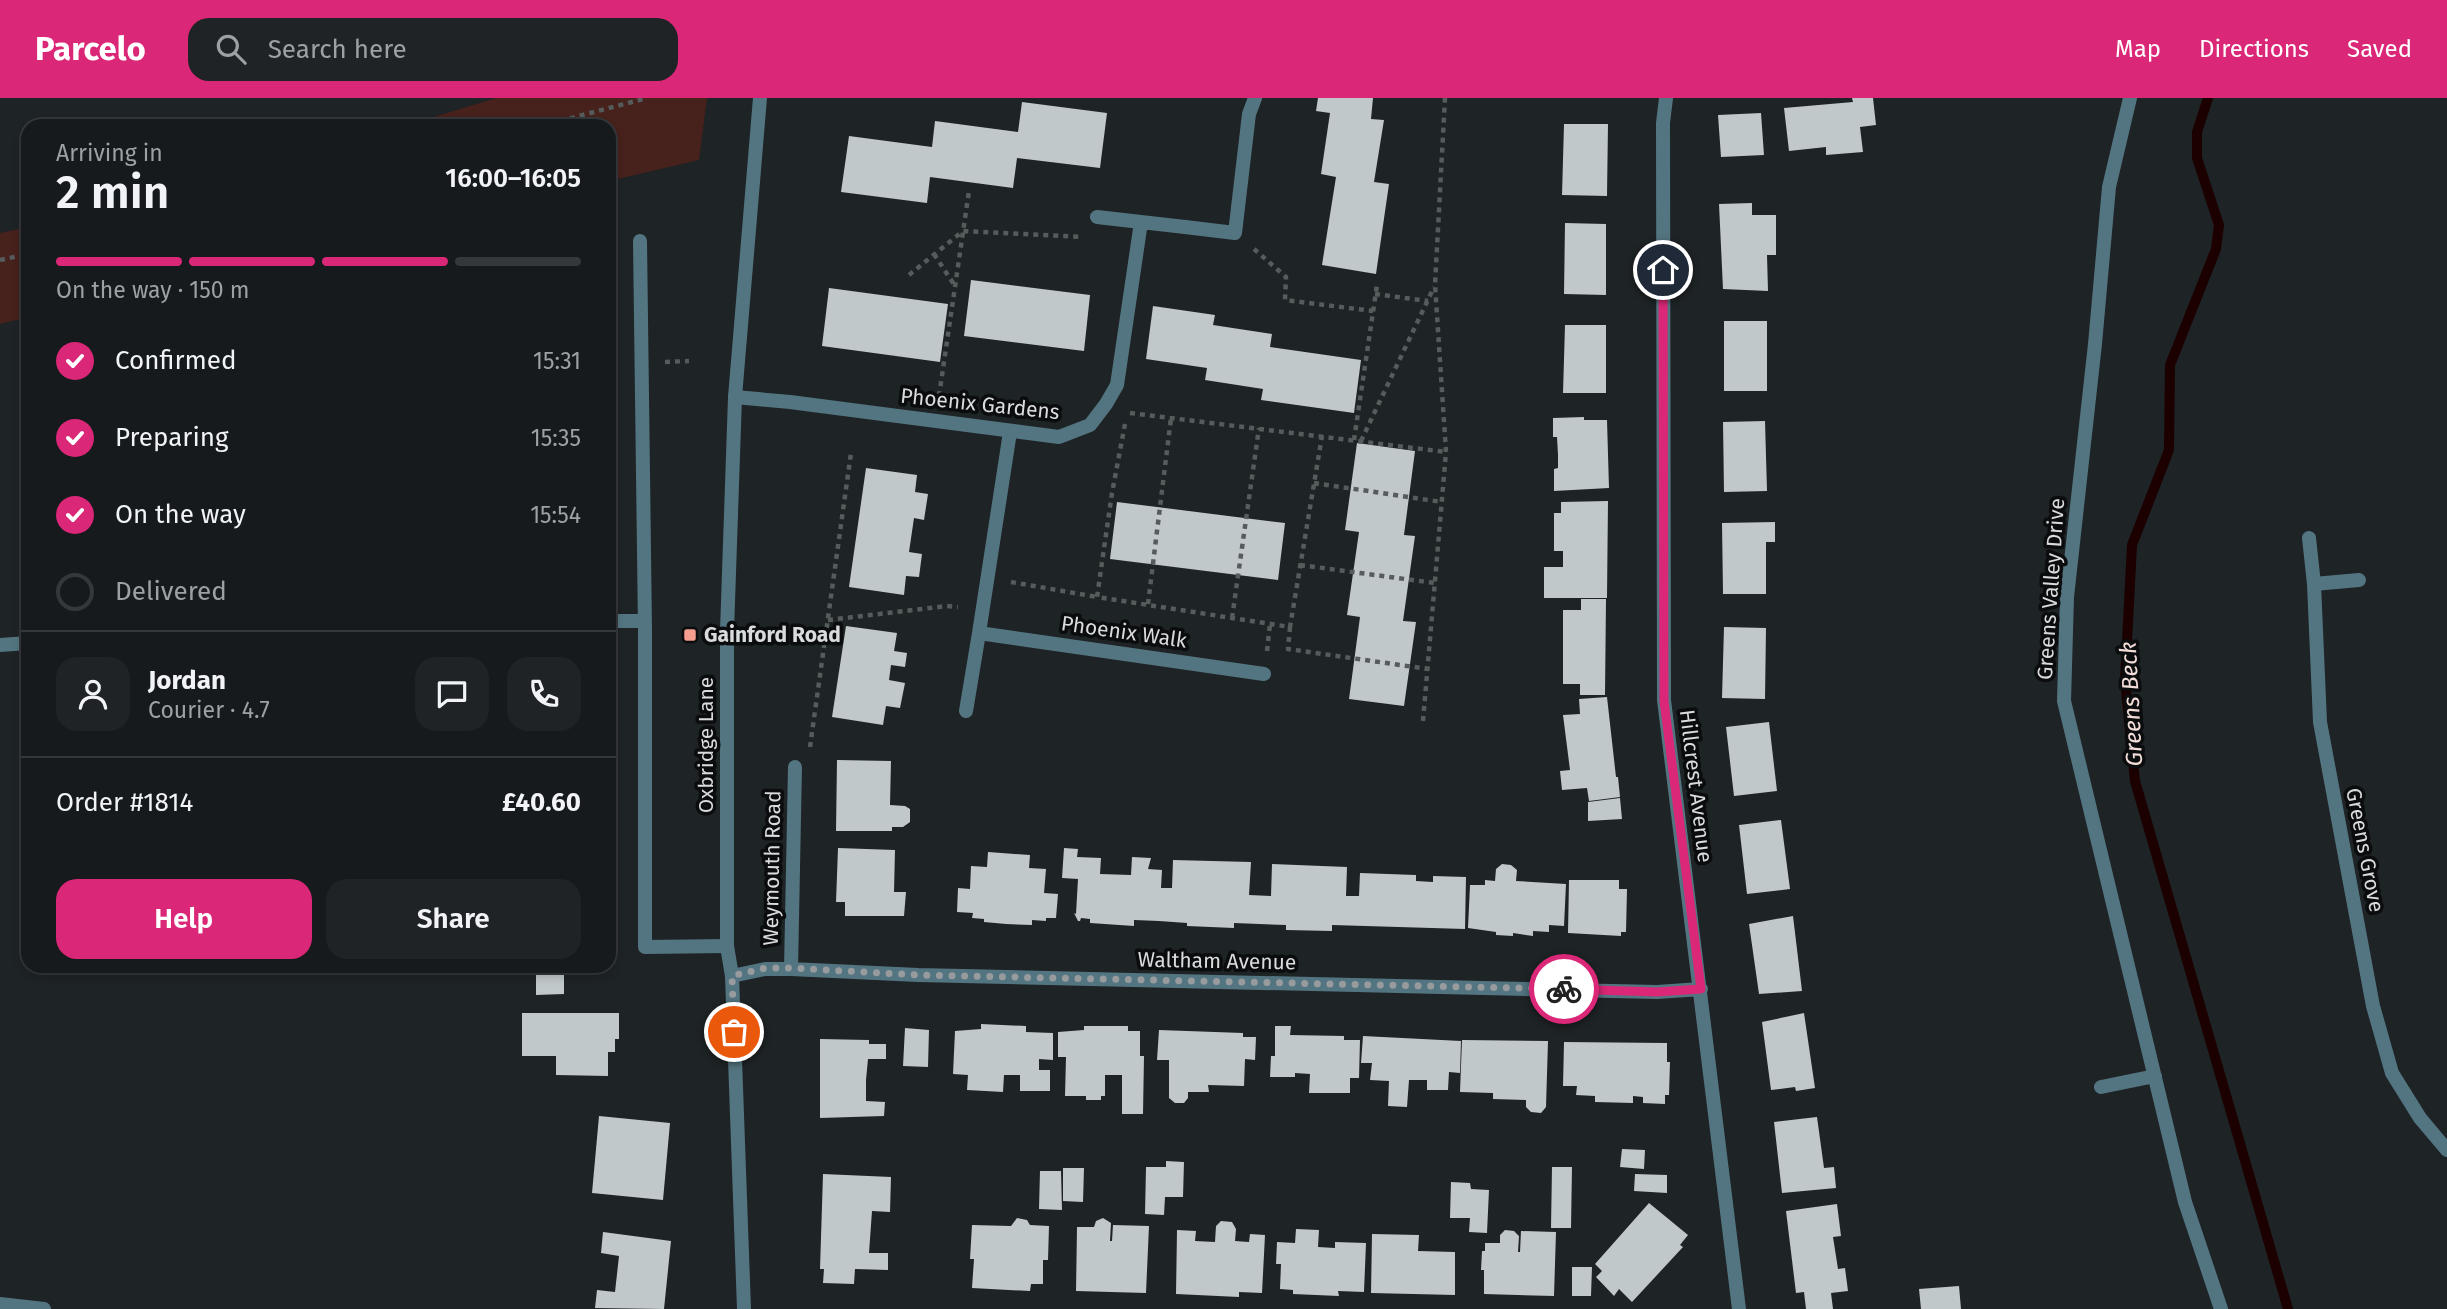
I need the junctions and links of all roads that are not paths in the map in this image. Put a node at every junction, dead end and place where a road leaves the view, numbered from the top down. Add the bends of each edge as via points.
1 (760, 98) edge
2 (1255, 98) edge
3 (1666, 98) edge
4 (2130, 98) edge
5 (1097, 216) dead end
6 (1141, 222) junction
7 (640, 241) dead end
8 (735, 397) junction
9 (1010, 432) junction
10 (2309, 538) dead end
11 (2359, 580) dead end
12 (2314, 584) junction
13 (616, 621) edge
14 (645, 621) junction
15 (979, 633) junction
16 (21, 644) edge
17 (0, 645) edge
18 (1264, 674) dead end
19 (966, 711) dead end
20 (795, 767) road end
21 (727, 947) junction
22 (791, 968) junction
23 (732, 976) junction
24 (1701, 989) junction
25 (2155, 1076) junction
26 (2101, 1087) dead end
27 (2447, 1150) edge
28 (0, 1304) edge
29 (44, 1309) edge
30 (744, 1309) edge
31 (1739, 1309) edge
32 (2221, 1309) edge

1 - 8 street, Oxbridge Lane
2 - 6 street via 1249,114 1235,233
3 - 24 street, Hillcrest Avenue via 1664,688
4 - 25 street, Greens Valley Drive via 2109,187 2067,597 2064,701
5 - 6 street
6 - 9 street, Phoenix Gardens via 1117,385 1107,404 1090,425 1059,437
7 - 14 street
8 - 9 street, Phoenix Gardens
8 - 21 street, Oxbridge Lane via 727,631
9 - 15 street
10 - 12 street, Greens Grove
11 - 12 street
12 - 27 street, Greens Grove via 2320,722 2373,1006 2392,1073
13 - 14 street
14 - 21 street via 645,947
15 - 18 street, Phoenix Walk
15 - 19 street
16 - 17 street
20 - 22 street, Weymouth Road
21 - 23 street, Oxbridge Lane
22 - 23 street, Waltham Avenue
22 - 24 street, Waltham Avenue via 918,975 1657,992
23 - 30 street, Oxbridge Lane
24 - 31 street, Hillcrest Avenue
25 - 26 street
25 - 32 street, Greens Valley Drive via 2185,1202
28 - 29 street

